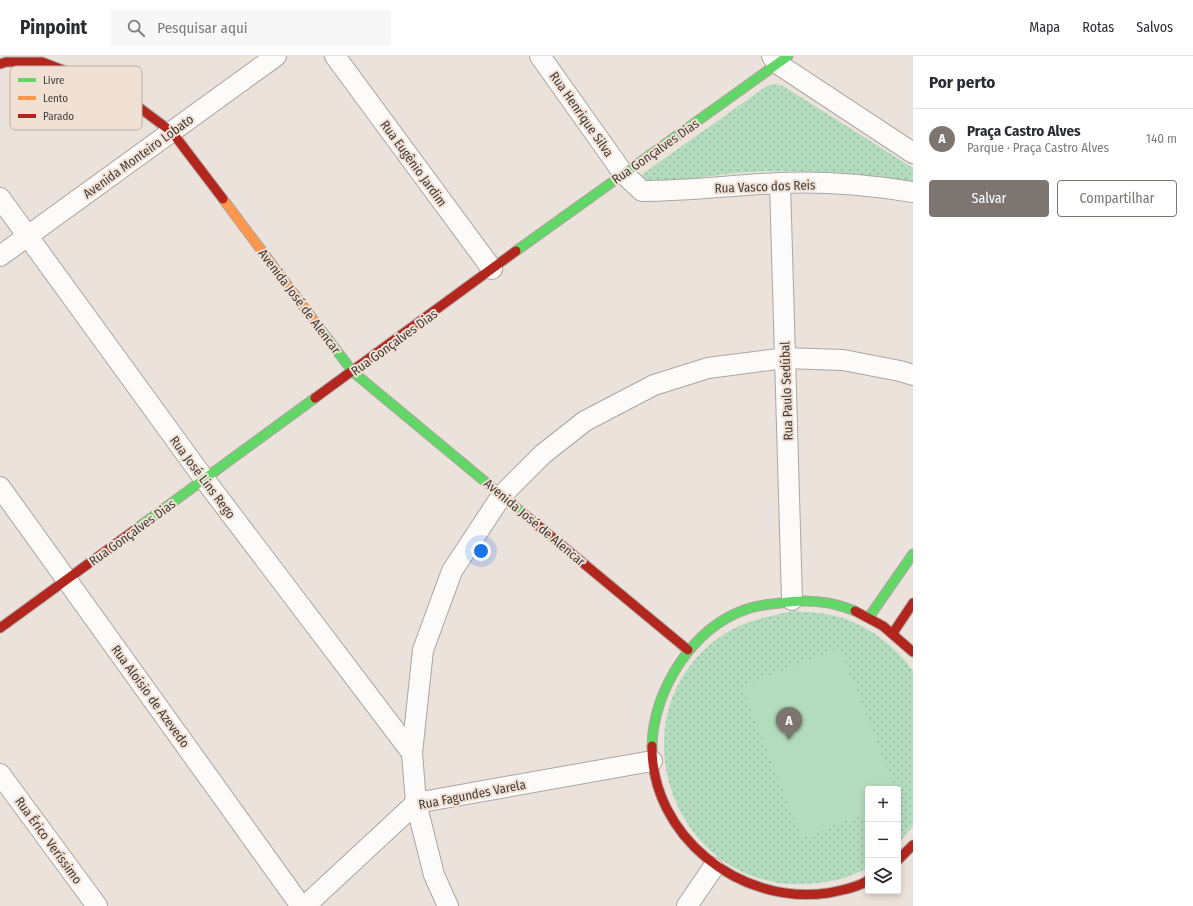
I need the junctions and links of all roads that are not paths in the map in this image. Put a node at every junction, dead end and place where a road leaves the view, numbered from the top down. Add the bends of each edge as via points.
1 (276, 56) edge
2 (335, 56) edge
3 (540, 56) edge
4 (780, 59) edge
5 (0, 64) edge
6 (52, 66) edge
7 (142, 110) edge
8 (172, 132) junction
9 (913, 153) edge
10 (623, 173) junction
11 (780, 183) junction
12 (913, 192) edge
13 (0, 198) edge
14 (28, 236) junction
15 (0, 256) edge
16 (492, 269) junction
17 (785, 358) junction
18 (353, 372) junction
19 (913, 375) edge
20 (205, 480) junction
21 (0, 487) edge
22 (502, 495) junction
23 (913, 554) edge
24 (67, 580) junction
25 (792, 600) junction
26 (913, 603) edge
27 (869, 617) junction
28 (0, 628) edge
29 (893, 633) junction
30 (688, 650) junction
31 (913, 652) edge
32 (412, 753) junction
33 (652, 761) junction
34 (0, 774) edge
35 (416, 803) junction
36 (913, 845) edge
37 (900, 858) edge
38 (713, 868) junction
39 (865, 882) edge
40 (97, 906) edge
41 (302, 906) edge
42 (305, 906) edge
43 (448, 906) edge
44 (687, 906) edge

1 - 8 street, Avenida Monteiro Lobato
2 - 16 street, Rua Eugênio Jardim
3 - 10 street, Rua Henrique Silva
4 - 9 street
4 - 10 street, Rua Gonçalves Dias
5 - 6 street, Avenida José de Alencar via 42,62
7 - 8 street, Avenida José de Alencar
8 - 14 street, Avenida Monteiro Lobato
8 - 18 street, Avenida José de Alencar
10 - 11 street, Rua Vasco dos Reis via 642,191
10 - 16 street, Rua Gonçalves Dias
11 - 12 street, Rua Vasco dos Reis via 872,186
11 - 17 street, Rua Paulo Sedúbal
13 - 14 street, Rua José Lins Rego
14 - 15 street, Avenida Monteiro Lobato
14 - 20 street, Rua José Lins Rego
16 - 18 street, Rua Gonçalves Dias
17 - 19 street via 843,360
17 - 22 street via 708,368 654,385 585,421 543,454
17 - 25 street, Rua Paulo Sedúbal
18 - 20 street, Rua Gonçalves Dias
18 - 22 street, Avenida José de Alencar
20 - 24 street, Rua Gonçalves Dias
20 - 32 street, Rua José Lins Rego
21 - 24 street, Rua Aloísio de Azevedo
22 - 30 street, Avenida José de Alencar
22 - 32 street via 452,571 423,650
23 - 27 street
24 - 28 street, Rua Gonçalves Dias
24 - 41 street, Rua Aloísio de Azevedo
25 - 27 street via 833,603
25 - 30 street via 745,610 710,629
26 - 29 street
27 - 29 street
29 - 31 street
30 - 33 street via 668,680 655,718
32 - 35 street
33 - 35 street, Rua Fagundes Varela
33 - 38 street via 662,803 688,845
34 - 40 street, Rua Érico Veríssimo
35 - 42 street, Rua Fagundes Varela
35 - 43 street via 434,875
36 - 37 street
38 - 39 street via 748,887 786,896 828,895
38 - 44 street

